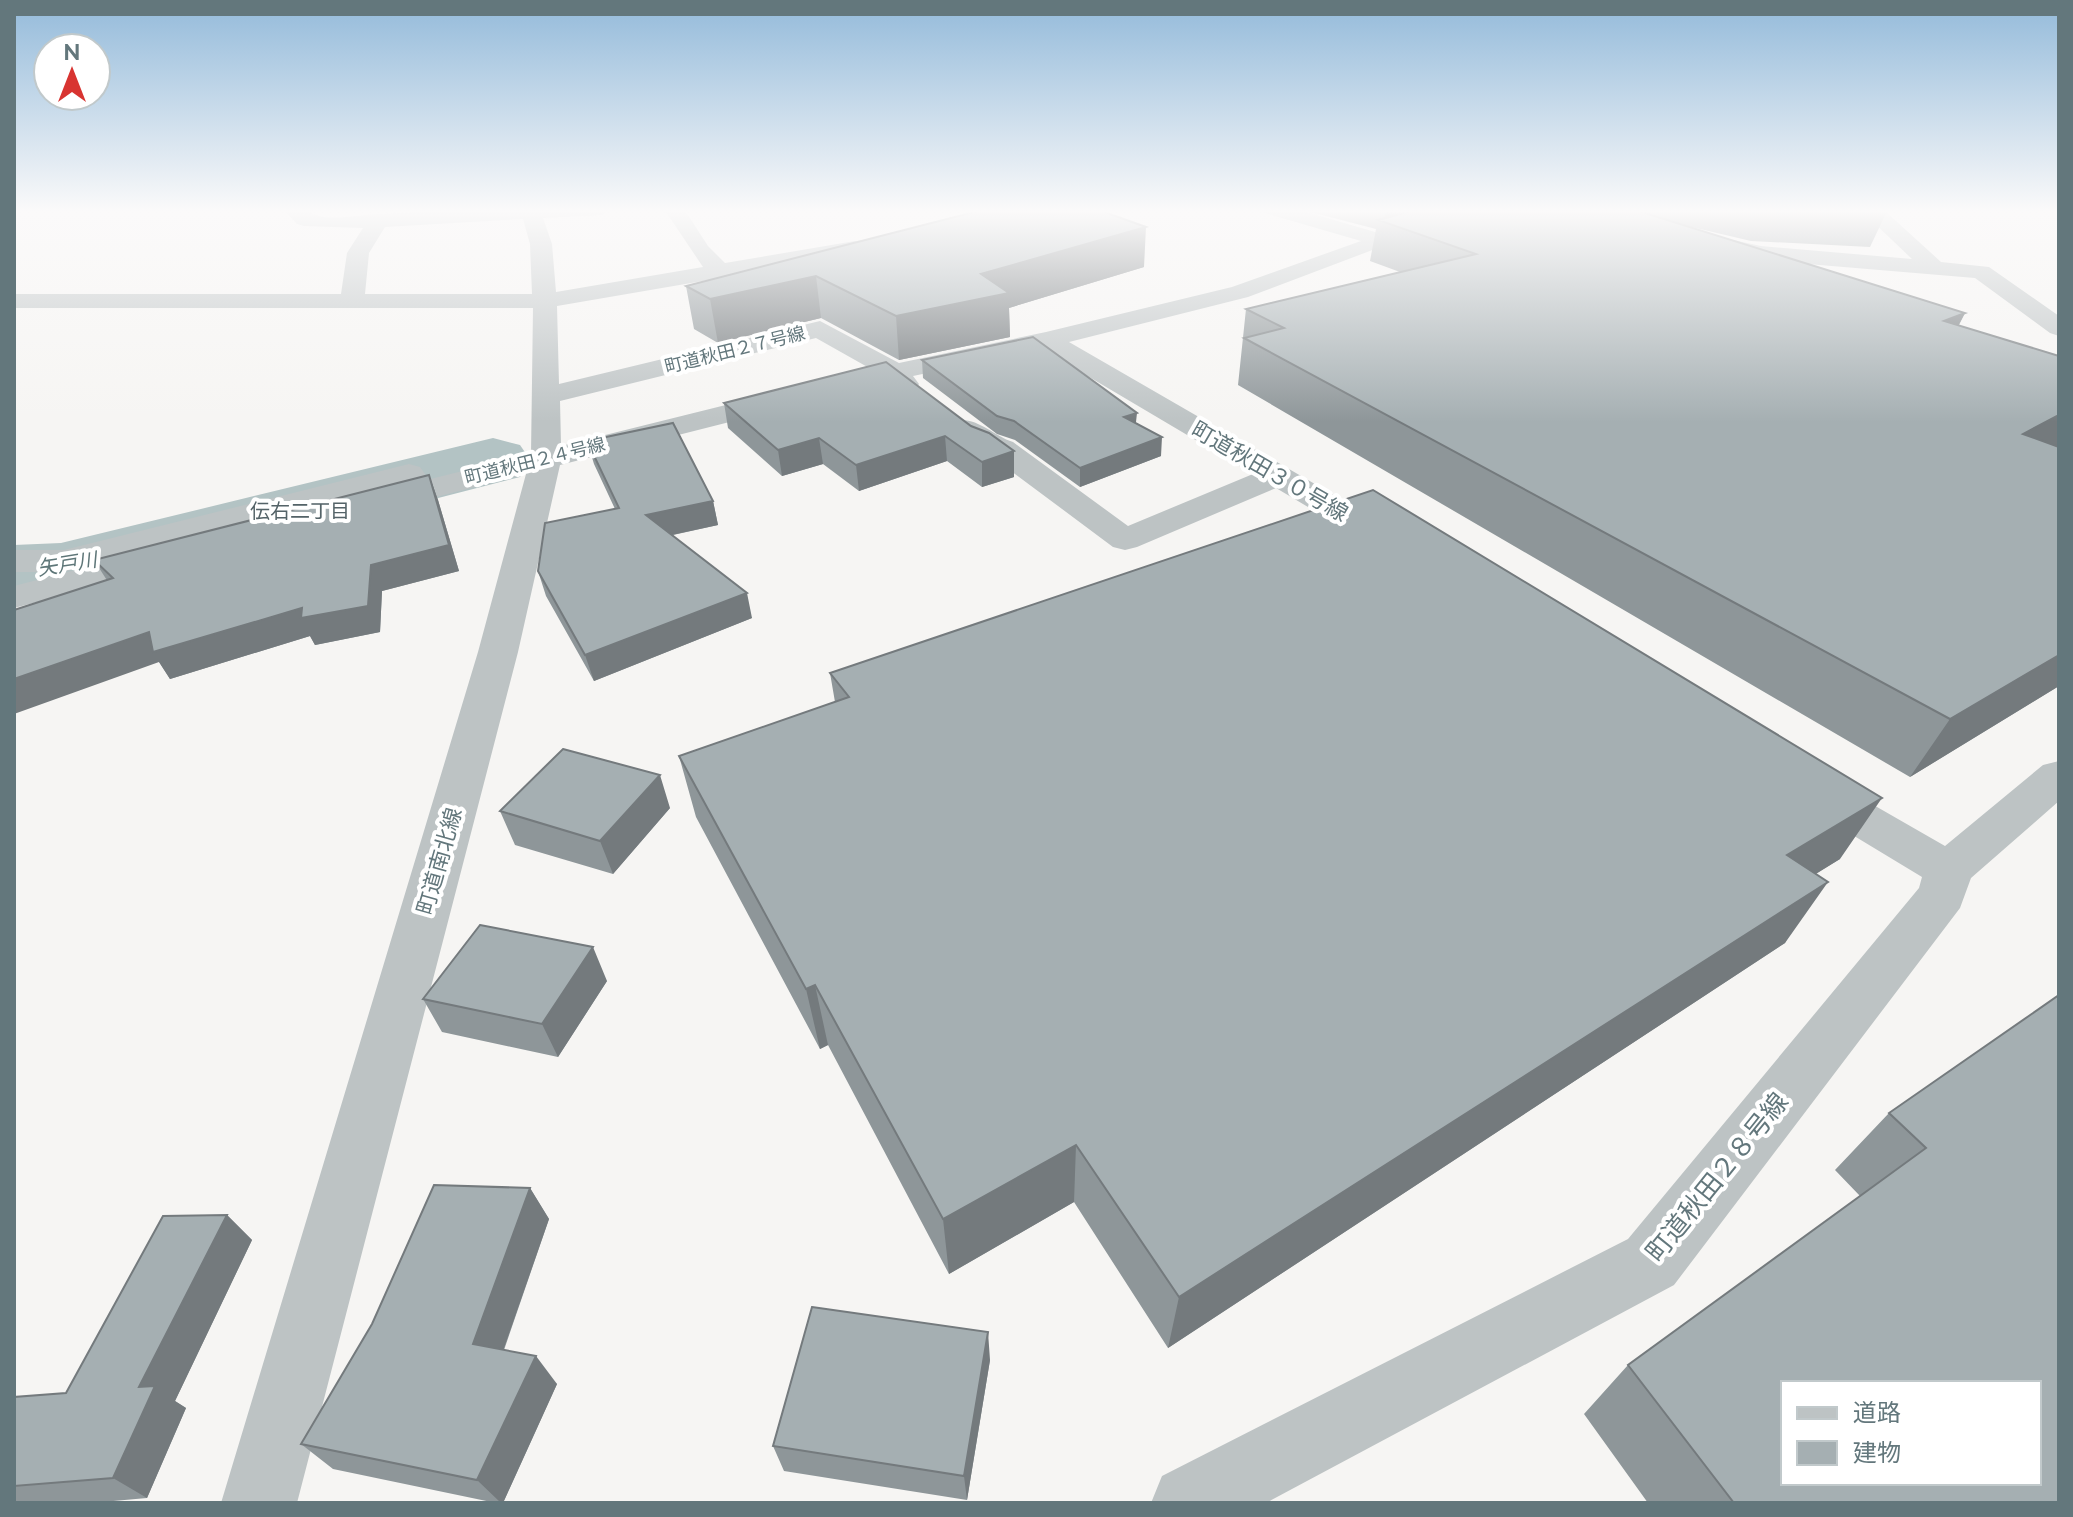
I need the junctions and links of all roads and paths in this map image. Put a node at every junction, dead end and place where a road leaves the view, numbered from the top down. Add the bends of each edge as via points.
1 (355, 280) edge
2 (544, 280) edge
3 (668, 280) edge
4 (1277, 280) edge
5 (1992, 280) edge
6 (14, 301) edge
7 (545, 301) junction
8 (352, 302) junction
9 (2059, 328) edge
10 (1046, 340) junction
11 (891, 373) junction
12 (547, 431) junction
13 (1277, 476) junction
14 (1414, 556) edge
15 (17, 583) edge
16 (1784, 774) edge
17 (2059, 776) edge
18 (1948, 870) junction
19 (259, 1503) edge
20 (1189, 1503) edge

1 - 8 street
2 - 7 street, 町道南北線
3 - 7 street
4 - 10 street, 町道秋田２４号線
5 - 9 street
6 - 8 street
7 - 8 street
7 - 12 street, 町道南北線
10 - 11 street, 町道秋田２４号線
10 - 13 street, 町道秋田３０号線
11 - 12 street, 町道秋田２４号線
11 - 12 street, 町道秋田２７号線 via 820,329
11 - 13 street, 町道秋田２７号線 via 1125,540
12 - 15 street via 64,561
12 - 19 street, 町道南北線 via 498,652
13 - 14 street, 町道秋田３０号線
16 - 18 street
17 - 18 street, 町道秋田２８号線
18 - 20 street, 町道秋田２８号線 via 1942,895 1651,1262

